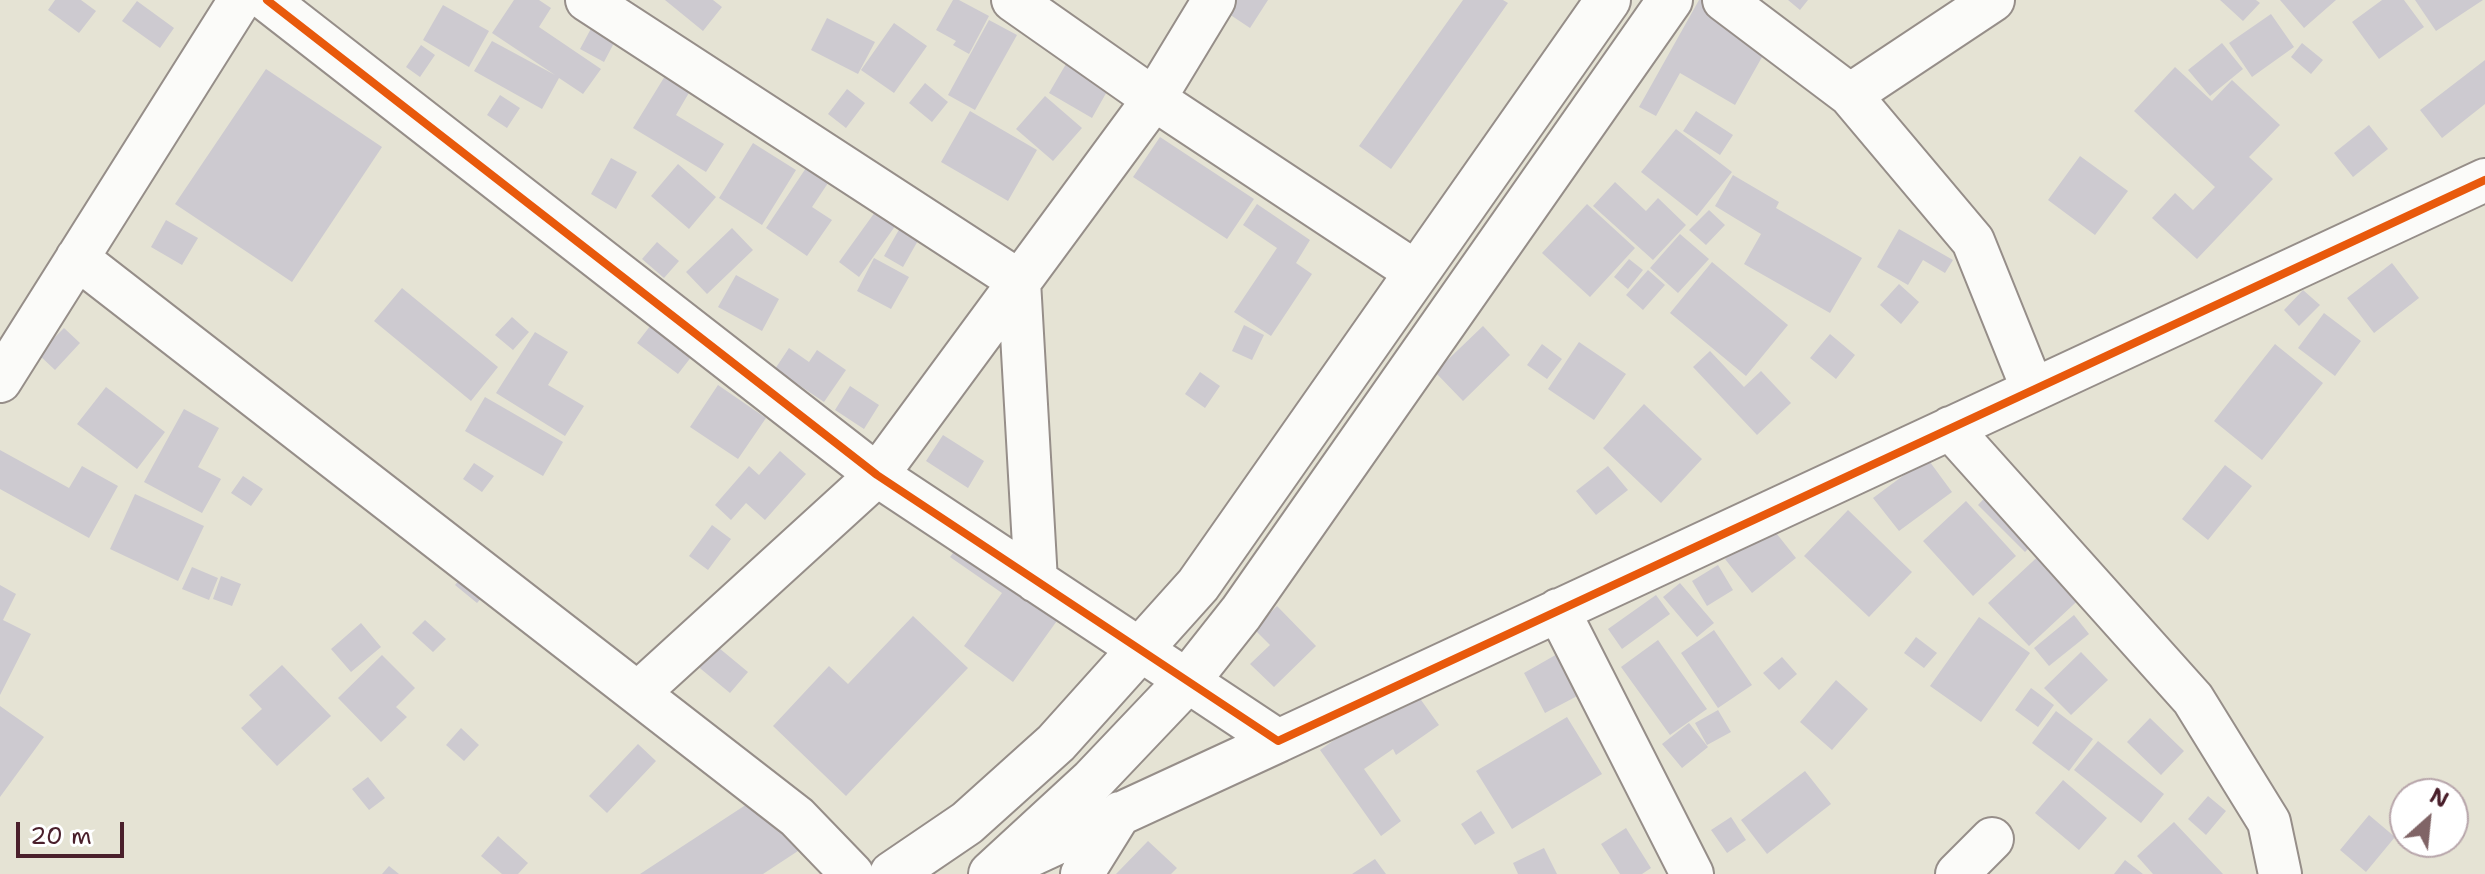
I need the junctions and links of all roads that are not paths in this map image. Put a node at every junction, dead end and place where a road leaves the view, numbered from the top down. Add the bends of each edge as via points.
1 (240, 0) edge
2 (267, 0) edge
3 (587, 0) edge
4 (1013, 0) edge
5 (1214, 0) edge
6 (1608, 0) edge
7 (1670, 0) edge
8 (1724, 0) edge
9 (1993, 0) edge
10 (1850, 95) junction
11 (1154, 99) junction
12 (2485, 180) edge
13 (77, 258) junction
14 (1417, 273) junction
15 (1019, 281) junction
16 (0, 381) edge
17 (2033, 390) junction
18 (1950, 428) junction
19 (877, 475) junction
20 (1036, 581) junction
21 (1558, 610) junction
22 (1141, 651) junction
23 (1188, 680) junction
24 (639, 692) junction
25 (1278, 741) junction
26 (1120, 813) junction
27 (1992, 839) dead end
28 (992, 873) edge
29 (852, 874) edge
30 (892, 874) edge
31 (1082, 874) edge
32 (1692, 874) edge
33 (1957, 874) edge
34 (2280, 874) edge

1 - 13 street
2 - 19 street
3 - 15 street
4 - 11 street
5 - 11 street
6 - 14 main road
7 - 23 main road via 1250,600
8 - 10 street
9 - 10 street
10 - 17 street via 1973,241
11 - 14 street
11 - 15 street
12 - 17 street
13 - 16 street
13 - 24 street
14 - 22 main road via 1198,585
15 - 19 street
15 - 20 street
17 - 18 street
18 - 21 street
18 - 34 street via 2193,699 2269,822
19 - 20 street
19 - 24 street
20 - 22 street
21 - 25 street
21 - 32 street
22 - 23 street
22 - 30 main road via 1056,743 967,823
23 - 25 street
23 - 28 main road via 1092,781
24 - 29 street via 797,817
25 - 26 street
26 - 28 street
26 - 31 street
27 - 33 street

